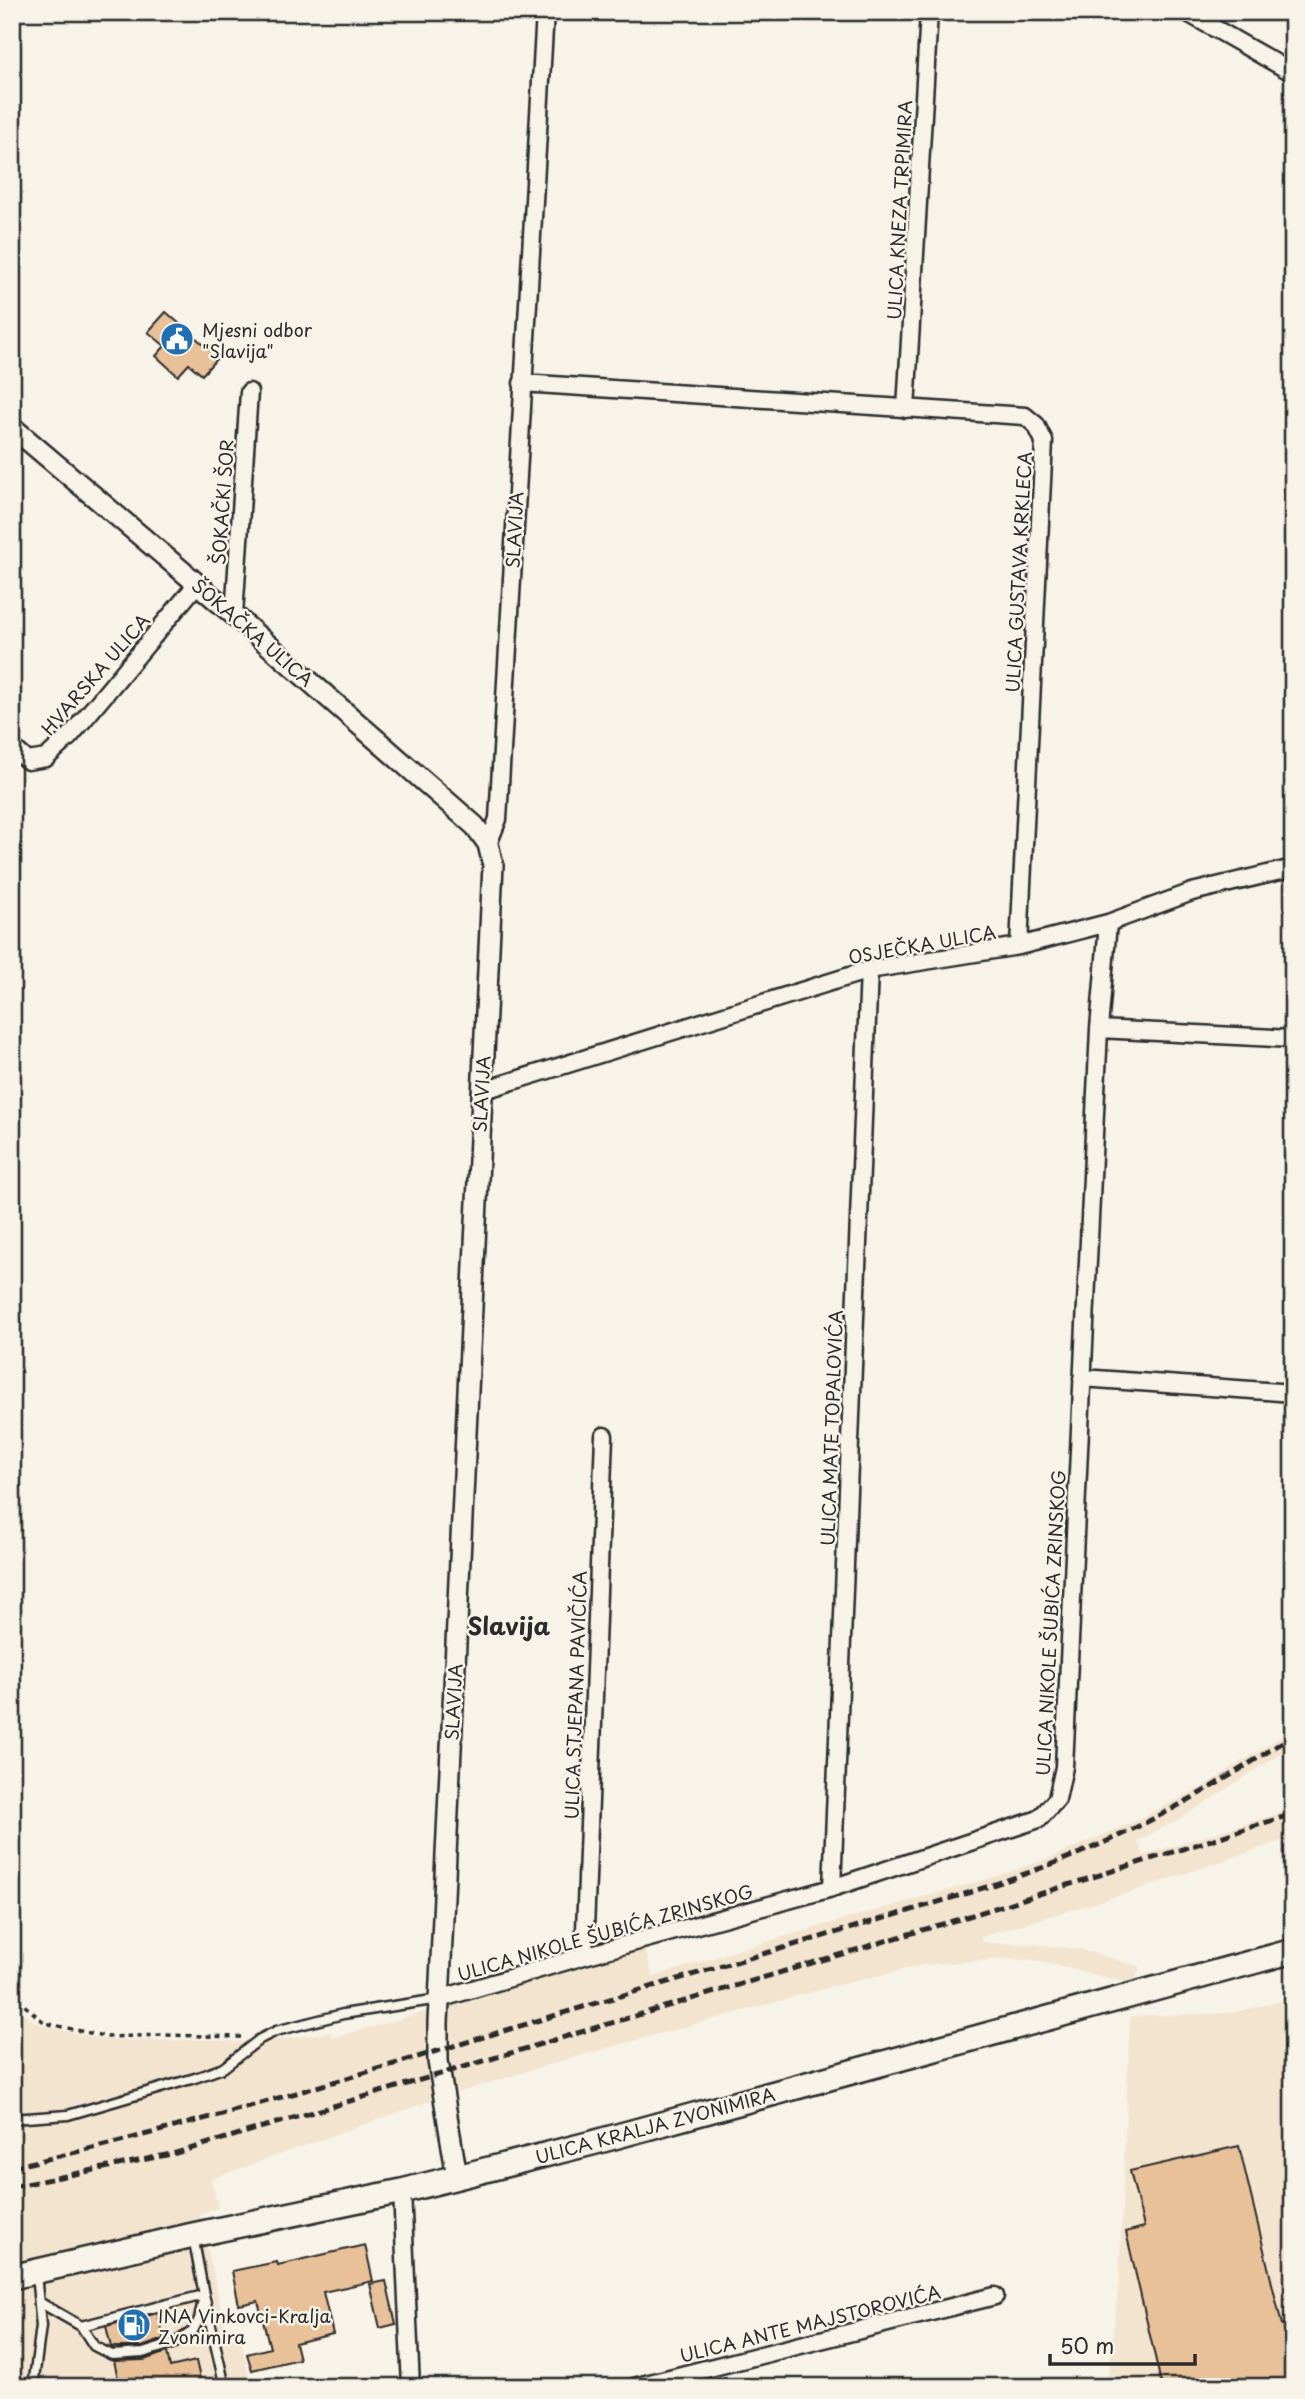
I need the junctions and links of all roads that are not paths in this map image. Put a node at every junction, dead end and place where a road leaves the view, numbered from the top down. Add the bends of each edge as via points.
1 (545, 12) edge
2 (929, 12) edge
3 (1186, 12) edge
4 (1293, 73) edge
5 (522, 383) junction
6 (248, 392) dead end
7 (906, 409) junction
8 (12, 427) edge
9 (197, 584) junction
10 (234, 615) junction
11 (12, 747) edge
12 (488, 844) junction
13 (1293, 868) edge
14 (1108, 923) junction
15 (1019, 946) junction
16 (869, 970) junction
17 (1099, 1029) junction
18 (1293, 1039) edge
19 (481, 1091) junction
20 (1082, 1378) junction
21 (1293, 1393) edge
22 (604, 1436) dead end
23 (832, 1888) junction
24 (1293, 1951) edge
25 (584, 1956) junction
26 (439, 1999) junction
27 (12, 2119) edge
28 (457, 2177) junction
29 (402, 2192) junction
30 (193, 2235) junction
31 (36, 2271) junction
32 (12, 2277) edge
33 (204, 2295) junction
34 (995, 2296) dead end
35 (39, 2302) junction
36 (81, 2326) junction
37 (33, 2387) edge
38 (225, 2387) edge
39 (411, 2387) edge
40 (635, 2387) edge

1 - 5 street, SLAVIJA
2 - 7 street, ULICA KNEZA TRPIMIRA
3 - 4 street
5 - 7 street, ULICA GUSTAVA KRKLECA
5 - 12 street, SLAVIJA via 498,819
6 - 10 street, ŠOKAČKI ŠOR
7 - 15 street, ULICA GUSTAVA KRKLECA via 1025,416 1044,440
8 - 9 street, ŠOKAČKA ULICA
9 - 10 street, ŠOKAČKA ULICA
9 - 11 street, HVARSKA ULICA via 70,736 46,758 28,761
10 - 12 street, ŠOKAČKA ULICA via 475,826
12 - 19 street, SLAVIJA via 493,865
13 - 14 street, OSJEČKA ULICA via 1192,892
14 - 15 street, OSJEČKA ULICA
14 - 17 street, ULICA NIKOLE ŠUBIĆA ZRINSKOG
15 - 16 street, OSJEČKA ULICA
16 - 19 street, OSJEČKA ULICA
16 - 23 street, ULICA MATE TOPALOVIĆA
17 - 18 street
17 - 20 street, ULICA NIKOLE ŠUBIĆA ZRINSKOG
19 - 26 street, SLAVIJA
20 - 21 street
20 - 23 street, ULICA NIKOLE ŠUBIĆA ZRINSKOG via 1063,1767 1057,1799 1040,1819
22 - 25 street, ULICA STJEPANA PAVIČIĆA
23 - 25 street, ULICA NIKOLE ŠUBIĆA ZRINSKOG
24 - 28 main road, ULICA KRALJA ZVONIMIRA
25 - 26 street, ULICA NIKOLE ŠUBIĆA ZRINSKOG
26 - 27 lane via 344,2014 276,2031 223,2068 195,2078 68,2115
26 - 28 street, SLAVIJA via 438,2062
28 - 29 main road, ULICA KRALJA ZVONIMIRA
29 - 30 main road, ULICA KRALJA ZVONIMIRA
29 - 39 street
30 - 31 main road, ULICA KRALJA ZVONIMIRA
30 - 33 lane
31 - 32 main road, ULICA KRALJA ZVONIMIRA
31 - 35 lane
33 - 36 lane
33 - 36 lane via 194,2331 143,2353 112,2355 94,2346
33 - 38 lane
34 - 40 street, ULICA ANTE MAJSTOROVIĆA
35 - 36 lane
35 - 37 lane via 41,2326

